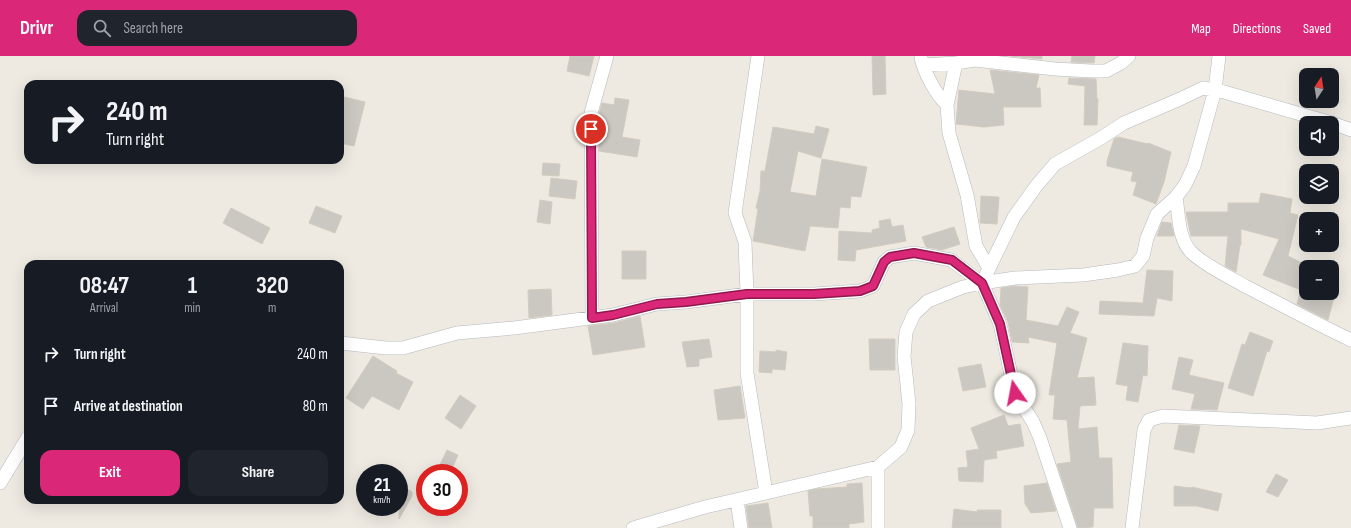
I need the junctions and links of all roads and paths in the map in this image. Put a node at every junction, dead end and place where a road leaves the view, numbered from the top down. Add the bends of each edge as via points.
1 (607, 56) edge
2 (758, 56) edge
3 (1129, 56) edge
4 (1219, 56) edge
5 (922, 60) edge
6 (956, 63) junction
7 (1216, 90) junction
8 (947, 105) junction
9 (1308, 116) edge
10 (1339, 126) edge
11 (1351, 130) edge
12 (1176, 197) junction
13 (989, 268) junction
14 (982, 283) junction
15 (747, 294) junction
16 (592, 318) junction
17 (1351, 340) edge
18 (344, 343) edge
19 (1351, 418) edge
20 (24, 443) edge
21 (878, 467) junction
22 (0, 482) edge
23 (766, 493) junction
24 (737, 500) junction
25 (633, 528) edge
26 (741, 528) edge
27 (878, 528) edge
28 (1070, 528) edge
29 (1132, 528) edge

1 - 16 street via 591,113
2 - 15 street via 735,213 745,242
3 - 6 street via 1106,71 1055,69 975,60
4 - 7 street
5 - 6 street
5 - 8 street via 940,98
6 - 8 street
7 - 9 street
7 - 12 street via 1194,166
7 - 13 street via 1202,88 1124,123 1055,164 1014,217
8 - 13 street via 949,133 967,195 976,246
10 - 11 street
12 - 14 street via 1157,214 1143,256 1135,266 1083,275 1015,278
12 - 17 street via 1182,237 1191,252 1241,284
13 - 14 street
14 - 15 street via 952,260 914,253 890,257 884,262 873,286 860,291
14 - 21 street via 963,287 928,301 914,314 906,332 904,356 909,404 908,430 901,447
14 - 28 street via 1000,324 1015,393 1040,438
15 - 16 street via 657,304
15 - 23 street via 747,373
16 - 18 street via 457,333 403,348
19 - 29 street via 1317,422 1163,416 1149,420 1144,430
20 - 22 street
21 - 23 street
21 - 27 street
23 - 24 street
24 - 25 street
24 - 26 street

